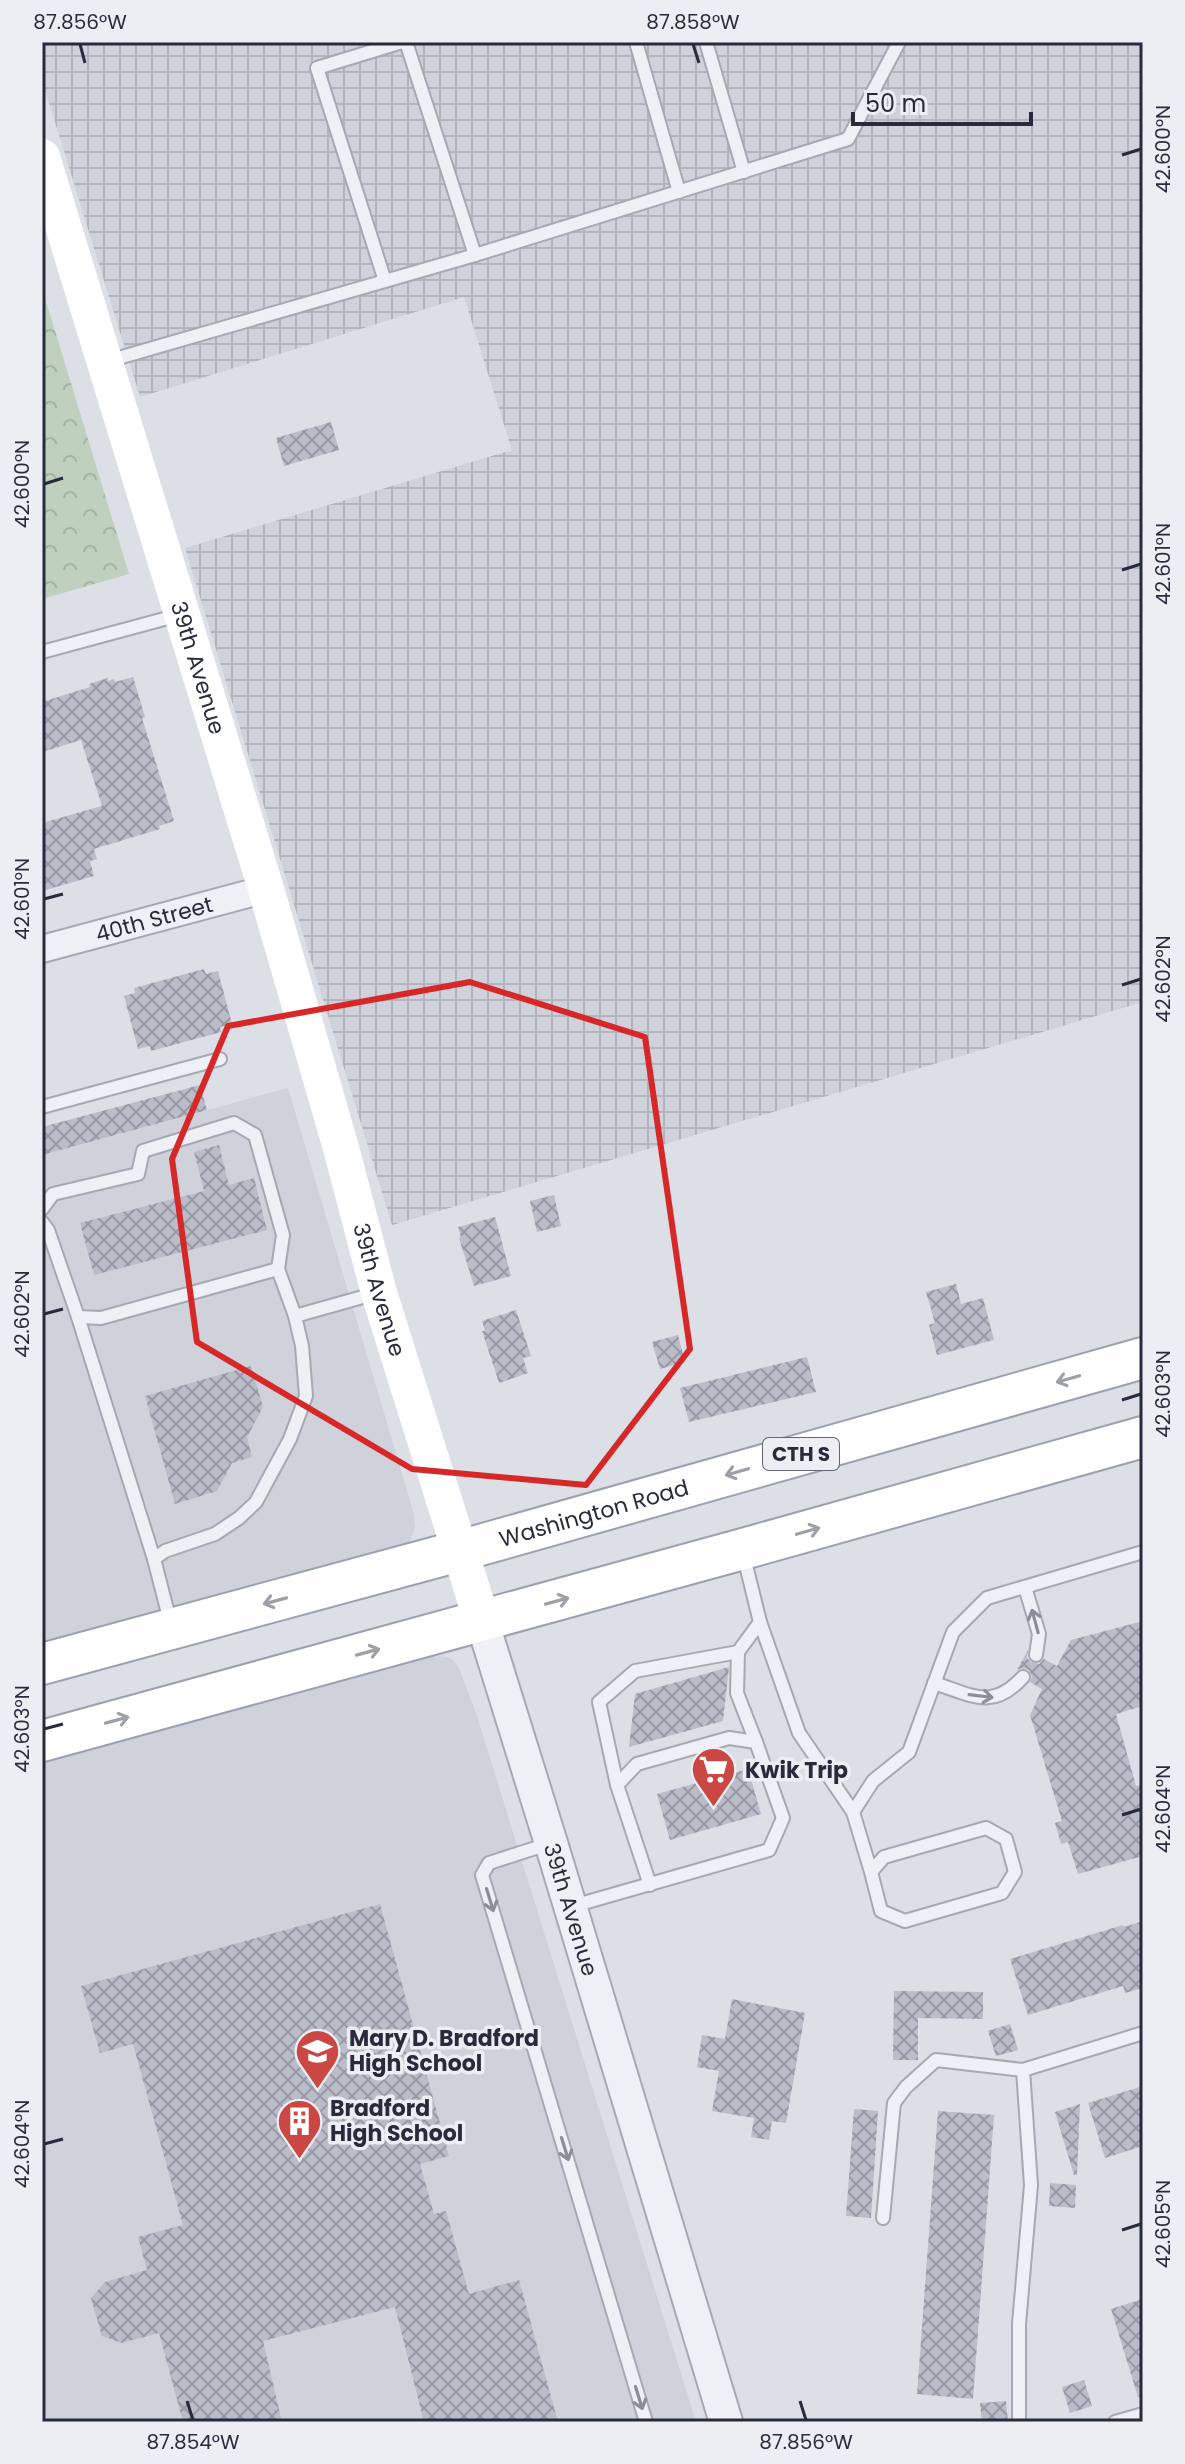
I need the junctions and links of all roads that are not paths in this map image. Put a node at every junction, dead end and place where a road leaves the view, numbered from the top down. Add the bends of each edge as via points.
1 (404, 42) edge
2 (636, 42) edge
3 (706, 42) edge
4 (899, 42) edge
5 (42, 157) edge
6 (744, 172) junction
7 (679, 192) junction
8 (475, 255) junction
9 (385, 281) junction
10 (105, 362) junction
11 (182, 614) junction
12 (42, 652) edge
13 (266, 889) junction
14 (42, 949) edge
15 (220, 1059) dead end
16 (42, 1107) edge
17 (42, 1209) edge
18 (42, 1222) edge
19 (278, 1269) junction
20 (379, 1293) junction
21 (295, 1316) junction
22 (78, 1317) junction
23 (1143, 1358) edge
24 (1143, 1437) edge
25 (743, 1549) junction
26 (459, 1551) junction
27 (1143, 1552) edge
28 (154, 1559) junction
29 (1025, 1587) junction
30 (482, 1621) junction
31 (760, 1622) junction
32 (183, 1626) junction
33 (738, 1652) junction
34 (1036, 1655) dead end
35 (42, 1664) edge
36 (1023, 1677) dead end
37 (934, 1683) junction
38 (42, 1691) edge
39 (42, 1741) edge
40 (756, 1742) junction
41 (617, 1785) junction
42 (853, 1812) junction
43 (551, 1843) junction
44 (871, 1872) junction
45 (650, 1885) junction
46 (570, 1907) junction
47 (1143, 2033) edge
48 (1023, 2070) junction
49 (883, 2218) dead end
50 (1143, 2414) edge
51 (646, 2422) edge
52 (726, 2422) edge
53 (1019, 2422) edge
54 (1115, 2422) edge

1 - 8 lane
1 - 9 lane via 317,68
2 - 7 lane
3 - 6 lane
4 - 6 lane via 848,139
5 - 10 main road, 39th Avenue
6 - 7 lane
7 - 8 lane
8 - 9 lane
9 - 10 lane
10 - 11 main road, 39th Avenue
11 - 12 lane
11 - 13 main road, 39th Avenue
13 - 14 street, 40th Street
13 - 20 main road, 39th Avenue
15 - 16 lane
17 - 19 lane via 53,1194 138,1174 143,1151 234,1123 255,1135 283,1235
18 - 22 lane
19 - 21 lane
19 - 22 lane via 101,1318
20 - 21 lane
20 - 26 main road, 39th Avenue
21 - 28 lane via 306,1396 256,1502 215,1534
22 - 28 lane
23 -> 26 main road, Washington Road / CTH S
25 -> 24 main road
30 -> 25 main road
25 - 31 lane
26 - 30 main road, 39th Avenue
26 -> 32 main road, Washington Road
27 - 29 lane
28 - 32 lane
34 -> 29 lane via 1039,1634
29 - 37 lane via 987,1598 953,1632
39 -> 30 main road
30 - 43 street, 39th Avenue
31 - 33 lane
31 - 42 lane via 799,1733
32 - 35 main road, Washington Road
32 - 38 main road via 145,1661
33 - 40 lane via 737,1693
33 - 41 lane via 635,1671 599,1702
37 -> 36 lane via 983,1698 1000,1697
37 - 42 lane via 909,1752 873,1781
40 - 41 lane via 729,1738 637,1764
40 - 45 lane via 783,1818 769,1850
41 - 45 lane
42 - 44 lane
43 - 46 street, 39th Avenue
43 -> 51 lane via 489,1863 482,1875
44 - 44 lane via 884,1857 986,1828 1006,1839 1015,1872 1002,1893 905,1921 881,1911
45 - 46 lane
46 - 52 street, 39th Avenue
47 - 48 lane
48 - 49 lane via 936,2060 906,2087 894,2103
48 - 53 lane via 1031,2185 1019,2324
50 - 54 lane

